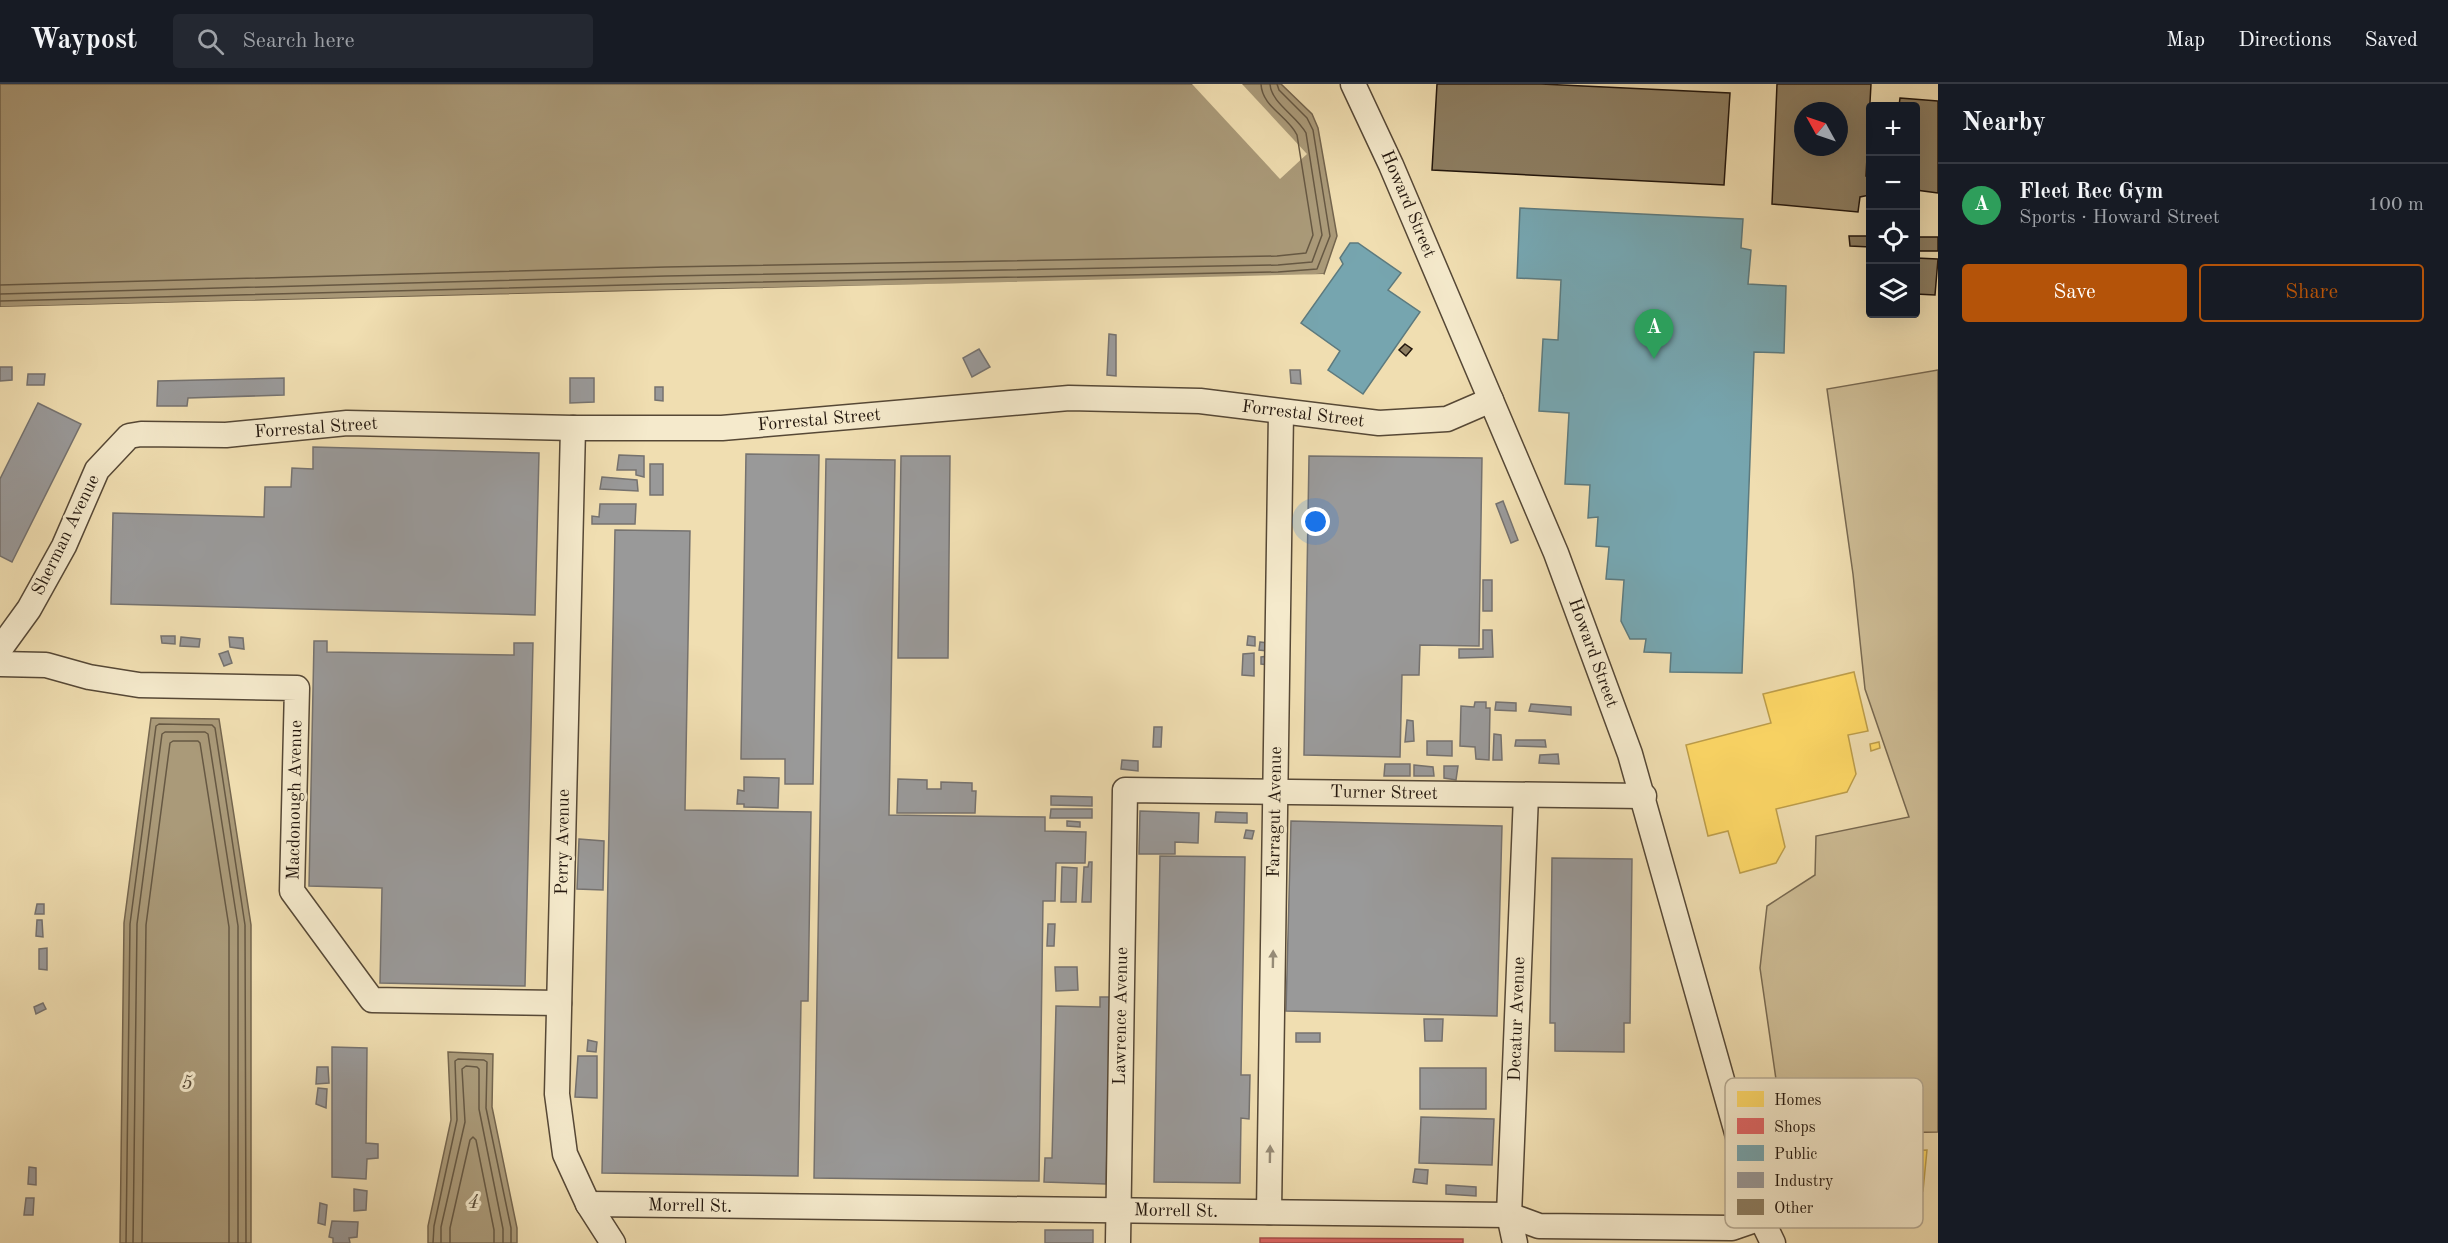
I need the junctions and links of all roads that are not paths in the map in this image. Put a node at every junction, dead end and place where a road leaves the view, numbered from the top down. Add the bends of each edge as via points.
1 (1353, 84) edge
2 (1491, 400) junction
3 (1281, 412) junction
4 (573, 428) junction
5 (141, 434) joint
6 (0, 649) edge
7 (0, 664) edge
8 (1125, 790) joint
9 (1276, 792) junction
10 (1526, 795) junction
11 (1644, 796) junction
12 (559, 1003) junction
13 (1725, 1088) edge
14 (588, 1204) junction
15 (1118, 1210) junction
16 (1269, 1212) junction
17 (1509, 1215) junction
18 (1725, 1228) edge
19 (1766, 1228) edge
20 (613, 1243) edge
21 (1118, 1243) edge
22 (1515, 1243) edge
23 (1773, 1243) edge

1 - 2 street, Howard Street
2 - 3 street, Forrestal Street via 1447,419 1390,423
2 - 11 street, Howard Street via 1556,553
3 - 4 street, Forrestal Street via 1200,400 1069,398 722,428
3 - 9 street, Farragut Avenue
4 - 5 street, Forrestal Street via 347,423 226,435
4 - 12 street, Perry Avenue
5 - 6 street, Sherman Avenue via 129,436 97,470 64,546 29,609
7 - 12 street, Macdonough Avenue via 46,665 139,685 297,688 292,891 372,1000
8 - 9 street, Turner Street
8 - 15 street, Lawrence Avenue
9 - 10 street, Turner Street
16 -> 9 street, Farragut Avenue
10 - 11 street, Turner Street
10 - 17 street, Decatur Avenue
11 - 13 street, Howard Street
12 - 14 street, Perry Avenue via 557,1094 565,1154
14 - 15 street, Morrell St.
14 - 20 street, Perry Avenue
15 - 16 street, Morrell St.
15 - 21 street, Lawrence Avenue
16 - 17 street, Morrell St.
17 - 18 street, Morrell St. via 1539,1226
17 - 22 street, Decatur Avenue
19 - 23 street, Howard Street

